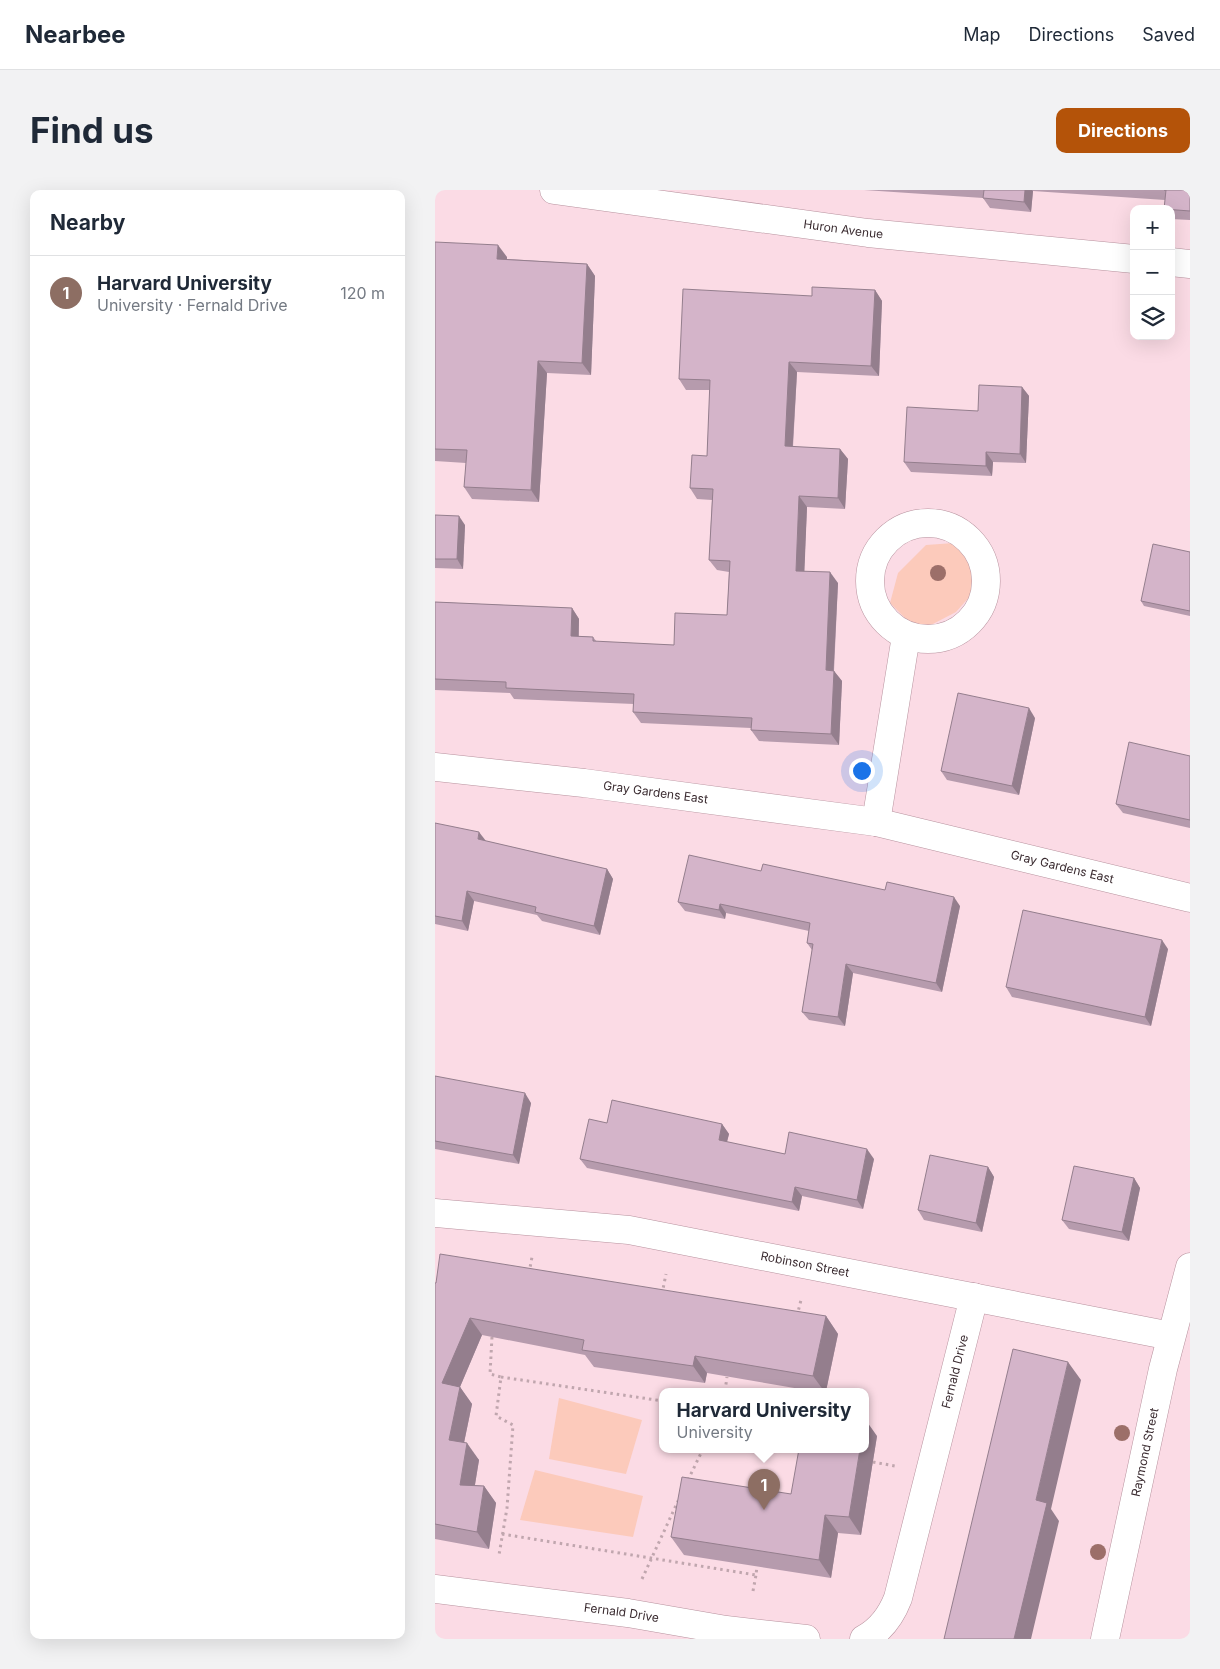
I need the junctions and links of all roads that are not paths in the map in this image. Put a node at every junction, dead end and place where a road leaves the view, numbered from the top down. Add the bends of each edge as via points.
1 (562, 190) edge
2 (1130, 259) edge
3 (1175, 262) edge
4 (1190, 264) edge
5 (906, 636) junction
6 (435, 767) edge
7 (876, 822) junction
8 (1190, 898) edge
9 (435, 1213) edge
10 (1190, 1267) edge
11 (974, 1297) junction
12 (1186, 1297) edge
13 (1171, 1336) junction
14 (435, 1589) edge
15 (806, 1639) edge
16 (863, 1639) edge
17 (1105, 1639) edge

1 - 2 street, Huron Avenue via 868,233
3 - 4 street
5 - 5 street via 888,624 875,607 869,586 871,564 881,545 897,531 918,523 939,524 959,531 975,546 985,566 986,587 980,608 967,625 949,636 927,640
5 - 7 street
6 - 7 street, Gray Gardens East via 584,783
7 - 8 street, Gray Gardens East
9 - 11 street, Robinson Street via 629,1230
10 - 12 street, Raymond Street
11 - 13 street, Robinson Street
11 - 16 street, Fernald Drive via 898,1598 883,1624
12 - 13 street, Raymond Street
13 - 17 street, Raymond Street
14 - 15 street, Fernald Drive

